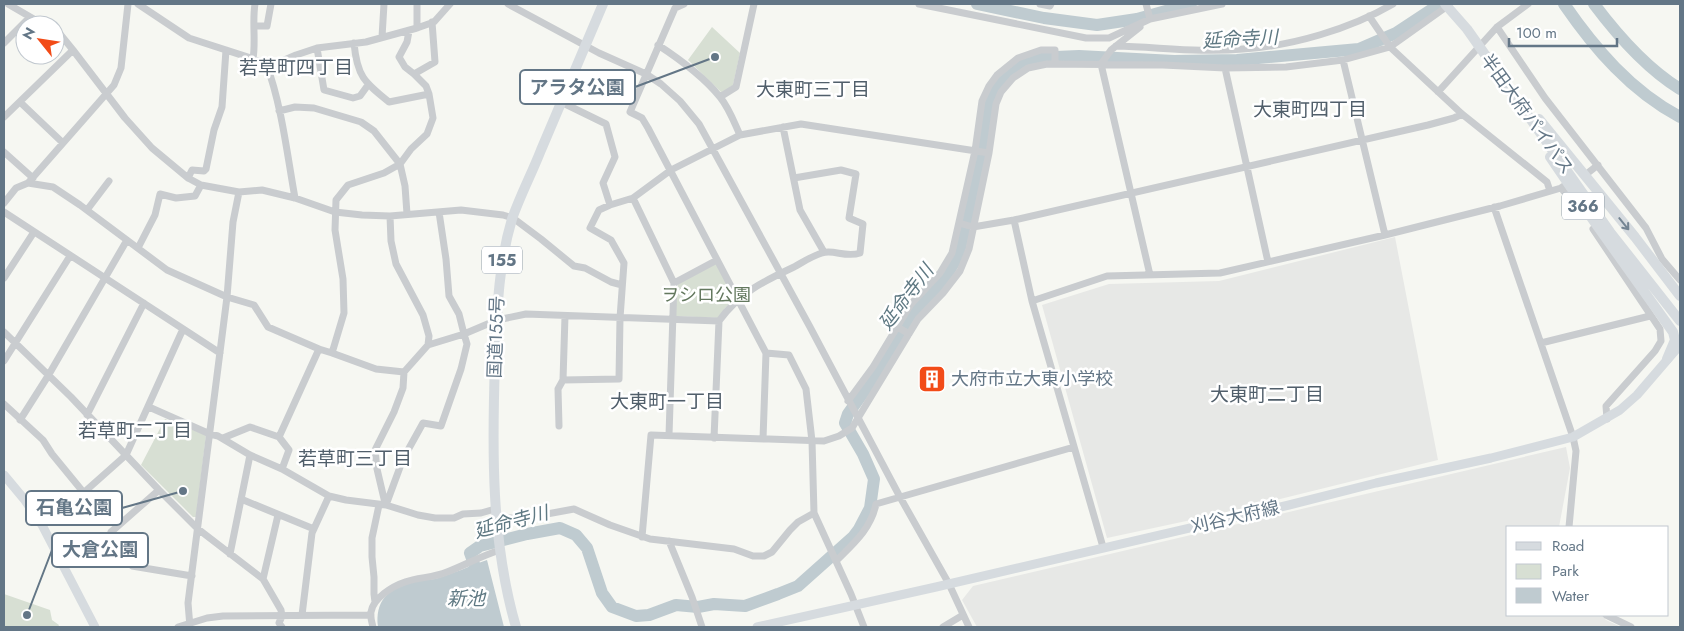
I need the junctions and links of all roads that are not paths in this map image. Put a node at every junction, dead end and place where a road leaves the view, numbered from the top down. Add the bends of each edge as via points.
1 (8, 4) edge
2 (128, 4) edge
3 (138, 4) edge
4 (255, 4) edge
5 (271, 4) edge
6 (384, 4) edge
7 (417, 4) edge
8 (450, 4) edge
9 (508, 4) edge
10 (603, 4) edge
11 (684, 4) edge
12 (754, 4) edge
13 (919, 4) edge
14 (1040, 4) edge
15 (1051, 4) edge
16 (1222, 4) edge
17 (1393, 4) edge
18 (1446, 4) edge
19 (1451, 4) edge
20 (1528, 4) edge
21 (1147, 8) edge
22 (27, 15) edge
23 (1369, 16) junction
24 (1150, 19) junction
25 (432, 22) junction
26 (255, 26) junction
27 (1496, 27) junction
28 (417, 28) junction
29 (15, 31) edge
30 (409, 31) junction
31 (382, 38) junction
32 (65, 40) edge
33 (4, 42) edge
34 (354, 43) junction
35 (586, 45) junction
36 (658, 45) junction
37 (1390, 47) junction
38 (317, 48) junction
39 (1114, 48) junction
40 (73, 50) junction
41 (226, 50) junction
42 (1482, 51) junction
43 (253, 59) junction
44 (1343, 60) junction
45 (266, 63) junction
46 (1055, 64) junction
47 (1101, 64) junction
48 (1225, 68) junction
49 (414, 74) junction
50 (646, 74) junction
51 (997, 76) junction
52 (1006, 84) junction
53 (368, 85) junction
54 (1438, 92) junction
55 (429, 94) junction
56 (106, 95) junction
57 (720, 98) junction
58 (20, 102) junction
59 (561, 102) junction
60 (279, 111) junction
61 (1462, 114) junction
62 (4, 117) edge
63 (783, 127) junction
64 (740, 135) junction
65 (1362, 139) junction
66 (63, 143) junction
67 (713, 148) junction
68 (976, 151) junction
69 (4, 152) edge
70 (989, 153) junction
71 (400, 164) junction
72 (1598, 165) junction
73 (1248, 166) junction
74 (671, 170) junction
75 (1589, 172) dead end
76 (188, 178) junction
77 (794, 178) junction
78 (30, 180) junction
79 (108, 182) dead end
80 (200, 185) junction
81 (1550, 191) junction
82 (239, 192) junction
83 (1131, 194) junction
84 (295, 198) junction
85 (632, 198) junction
86 (4, 204) edge
87 (610, 204) junction
88 (1494, 207) junction
89 (87, 210) junction
90 (4, 212) edge
91 (335, 212) junction
92 (439, 212) junction
93 (407, 214) junction
94 (390, 216) junction
95 (513, 218) junction
96 (1014, 220) junction
97 (959, 223) junction
98 (973, 227) junction
99 (34, 232) junction
100 (1385, 235) junction
101 (127, 240) junction
102 (138, 248) junction
103 (824, 252) junction
104 (70, 256) junction
105 (717, 260) junction
106 (1268, 262) junction
107 (780, 273) junction
108 (1150, 275) junction
109 (4, 278) edge
110 (104, 278) junction
111 (1680, 280) edge
112 (674, 282) junction
113 (622, 285) junction
114 (1680, 296) edge
115 (227, 297) junction
116 (738, 298) junction
117 (1032, 301) junction
118 (144, 303) junction
119 (565, 316) junction
120 (1650, 316) junction
121 (620, 318) junction
122 (672, 319) junction
123 (496, 320) junction
124 (719, 321) junction
125 (1680, 321) edge
126 (897, 326) junction
127 (183, 329) junction
128 (4, 332) edge
129 (909, 333) junction
130 (464, 334) junction
131 (15, 343) junction
132 (1540, 343) junction
133 (428, 345) junction
134 (1680, 345) edge
135 (319, 348) junction
136 (1680, 352) edge
137 (220, 353) junction
138 (332, 353) junction
139 (766, 353) junction
140 (1667, 359) junction
141 (4, 361) edge
142 (404, 372) junction
143 (48, 376) junction
144 (563, 380) junction
145 (848, 401) junction
146 (4, 404) edge
147 (149, 407) junction
148 (87, 415) junction
149 (1607, 419) junction
150 (20, 420) junction
151 (858, 420) junction
152 (559, 426) dead end
153 (210, 434) junction
154 (669, 436) junction
155 (279, 437) junction
156 (1573, 437) junction
157 (223, 438) junction
158 (714, 438) junction
159 (763, 439) junction
160 (812, 441) junction
161 (1074, 447) junction
162 (126, 455) junction
163 (250, 455) junction
164 (282, 469) junction
165 (4, 475) edge
166 (158, 490) junction
167 (84, 493) junction
168 (329, 496) junction
169 (900, 497) junction
170 (241, 498) junction
171 (383, 505) junction
172 (496, 514) junction
173 (814, 514) junction
174 (278, 515) junction
175 (42, 525) junction
176 (1569, 526) edge
177 (198, 529) junction
178 (314, 529) junction
179 (642, 537) junction
180 (669, 542) junction
181 (1103, 547) junction
182 (500, 550) junction
183 (230, 554) junction
184 (836, 561) junction
185 (192, 576) junction
186 (263, 579) junction
187 (949, 584) junction
188 (376, 602) junction
189 (855, 605) junction
190 (371, 615) junction
191 (963, 615) junction
192 (282, 616) junction
193 (302, 616) junction
194 (1608, 616) edge
195 (189, 625) edge
196 (94, 627) edge
197 (178, 627) edge
198 (282, 627) edge
199 (373, 627) edge
200 (516, 627) edge
201 (702, 627) edge
202 (757, 627) edge
203 (864, 627) edge
204 (943, 627) edge
205 (969, 627) edge
206 (1631, 627) edge

1 - 22 street
2 - 56 street via 121,68
3 - 41 street via 189,38
4 - 26 street
5 - 26 street via 267,26
6 - 31 street
7 - 28 street
8 - 25 street
9 - 35 street
10 - 35 highway, 国道155号 / 155
11 - 36 street via 675,8
12 - 57 street via 736,87
13 - 24 street via 1086,38 1109,38
14 - 15 street
16 - 24 street
17 - 23 street
18 - 42 highway, 半田大府パイパス / 366
19 - 37 street
20 - 27 street
21 - 24 street
23 - 37 street
23 - 39 street via 1300,40 1244,49
24 - 39 street
25 - 28 street
25 - 49 street via 435,62
26 - 43 street
27 - 54 street
27 - 72 street via 1545,98
28 - 30 street
29 - 33 street
30 - 31 street
30 - 49 street via 399,58
31 - 34 street
32 - 40 street
34 - 38 street
34 - 53 street via 360,75
35 - 50 street
35 - 59 highway, 国道155号 / 155
36 - 50 street
36 - 57 street via 685,62
37 - 44 street
37 - 54 street
38 - 45 street via 282,62
38 - 53 street via 324,90 353,98 360,96
39 - 47 street
40 - 56 street
40 - 58 street
41 - 43 street
41 - 76 street via 222,107 206,169 192,170
42 -> 114 highway, 366
42 - 125 highway, 半田大府パイパス / 366 via 1610,232
42 - 140 highway, 366 via 1546,151 1673,332 1675,340
43 - 45 street
44 - 48 street via 1286,67
44 - 65 street
45 - 60 street
46 - 47 street
46 - 51 street via 1055,50 1041,50 1018,58
46 - 52 street via 1028,68
47 - 48 street
47 - 83 street
48 - 73 street
49 - 55 street
50 - 67 street via 689,111
50 - 74 street via 630,112 642,118
51 - 52 street
51 - 68 street via 982,101
52 - 70 street via 996,104
53 - 55 street via 389,102
54 - 61 street
55 - 71 street via 433,118 426,134
56 - 66 street
56 - 76 street via 152,148
57 - 64 street
58 - 62 street
58 - 66 street
59 - 87 street via 606,124 615,157 603,183
59 - 95 highway, 国道155号 / 155
60 - 71 street via 306,107 361,122 374,131
60 - 84 street
61 - 65 street
61 - 81 street via 1547,182
63 - 64 street
63 - 68 street via 801,124
63 - 77 street
64 - 67 street
65 - 73 street
65 - 100 street
66 - 78 street
67 - 74 street
67 - 107 street
68 - 70 street
68 - 97 street
69 - 78 street
70 - 98 street
71 - 91 street via 384,174 348,185 336,200
71 - 93 street
72 - 75 street
72 - 111 street via 1646,228 1662,259
73 - 83 street
73 - 106 street
74 - 85 street
74 - 105 street
76 - 80 street
77 - 103 street via 800,210
77 - 103 street via 841,170 856,174 849,218 863,224 860,253 851,256
78 - 86 street via 16,188
78 - 89 street via 53,188
79 - 89 street
80 - 82 street
80 - 102 street via 195,196 176,198 160,194 155,215
81 - 88 street
81 - 120 street via 1563,187
82 - 84 street via 262,190
82 - 115 street
83 - 96 street
83 - 108 street
84 - 91 street
85 - 87 street
85 - 112 street
87 - 113 street via 599,210 590,228 611,240 624,263
88 - 100 street
88 - 132 street
89 - 101 street
90 - 99 street
91 - 94 street
91 - 138 street via 344,312
92 - 93 street
92 - 95 street via 479,212
92 - 130 street via 449,296 459,314
93 - 94 street
94 - 133 street via 396,264 423,315
95 - 113 street via 574,266
95 - 123 highway, 国道155号 / 155 via 500,274
96 - 98 street
96 - 117 street
97 - 98 street
97 - 126 street via 948,261 911,304
98 - 129 street via 960,271
99 - 104 street
99 - 109 street
100 - 106 street
101 - 102 street
101 - 110 street
102 - 115 street via 167,270
103 - 107 street
104 - 110 street
104 - 131 street
105 - 112 street
105 - 116 street
106 - 108 street via 1220,273
107 - 116 street
107 - 145 street
108 - 117 street via 1107,276
110 - 118 street
110 - 143 street
112 - 122 street
113 - 121 street
115 - 135 street via 254,306 268,327
115 - 137 street
116 - 124 street
116 - 139 street
117 - 161 street
118 - 127 street
118 - 148 street
119 - 121 street
119 - 123 street via 526,314
119 - 144 street
120 - 132 street
120 - 149 street via 1660,329 1661,341 1606,406
121 - 122 street
121 - 144 street via 619,379
122 - 124 street
122 - 154 street
123 - 130 street
123 - 172 highway, 国道155号 / 155
124 - 158 street
126 - 129 street
126 - 145 street
127 - 137 street
127 - 147 street
128 - 131 street
129 - 151 street
130 - 133 street
130 - 171 street via 467,344 441,426 423,423
131 - 141 street
131 - 143 street
132 - 156 street
133 - 142 street
134 - 140 main road, 刈谷大府線
135 - 138 street
135 - 155 street
136 - 140 highway
137 - 153 street
138 - 142 street via 376,370
139 - 159 street
139 - 160 street via 789,355 806,389
140 - 149 main road, 刈谷大府線 via 1637,395
142 - 171 street via 403,388 375,450
143 - 148 street
143 - 150 street
144 - 152 street via 558,389
145 - 151 street
146 - 150 street
147 - 153 street
147 - 162 street
148 - 162 street
149 - 156 main road, 刈谷大府線
150 - 167 street via 43,440
151 - 160 street via 839,436
151 - 169 street
153 - 157 street
153 - 177 street
154 - 158 street
154 - 179 street via 651,436
155 - 157 street via 250,427
155 - 164 street via 289,450
156 - 176 street via 1576,451
156 - 181 main road, 刈谷大府線
157 - 163 street
158 - 159 street
159 - 160 street
160 - 173 street
161 - 169 street
161 - 181 street
162 - 166 street
162 - 167 street
163 - 164 street
163 - 170 street
164 - 168 street
165 - 175 main road
166 - 177 street
166 - 185 street via 111,532 132,566
167 - 175 street
168 - 171 street
168 - 178 street
169 - 184 street via 876,504 870,523
169 - 187 street
170 - 174 street
170 - 183 street
171 - 172 street via 436,518
171 - 188 street via 372,538
172 - 179 street via 525,518 574,509
172 - 182 highway, 国道155号 / 155
173 - 180 street via 798,522 772,552 764,556 734,549
173 - 184 street
174 - 178 street
174 - 186 street
175 - 196 main road
177 - 183 street
177 - 185 street
178 - 193 street
179 - 180 street
180 - 201 street
181 - 187 main road, 刈谷大府線
182 - 188 street via 446,573 404,582
182 - 200 highway, 国道155号 / 155
183 - 186 street
184 - 189 street
185 - 195 street
186 - 192 street
187 - 189 main road, 刈谷大府線
187 - 191 street
188 - 190 street
189 - 202 main road, 刈谷大府線
189 - 203 street
190 - 193 street
190 - 199 street
191 - 204 street
191 - 205 street
192 - 193 street
192 - 195 street via 223,616
192 - 198 street via 279,623
194 - 206 street
195 - 197 street

